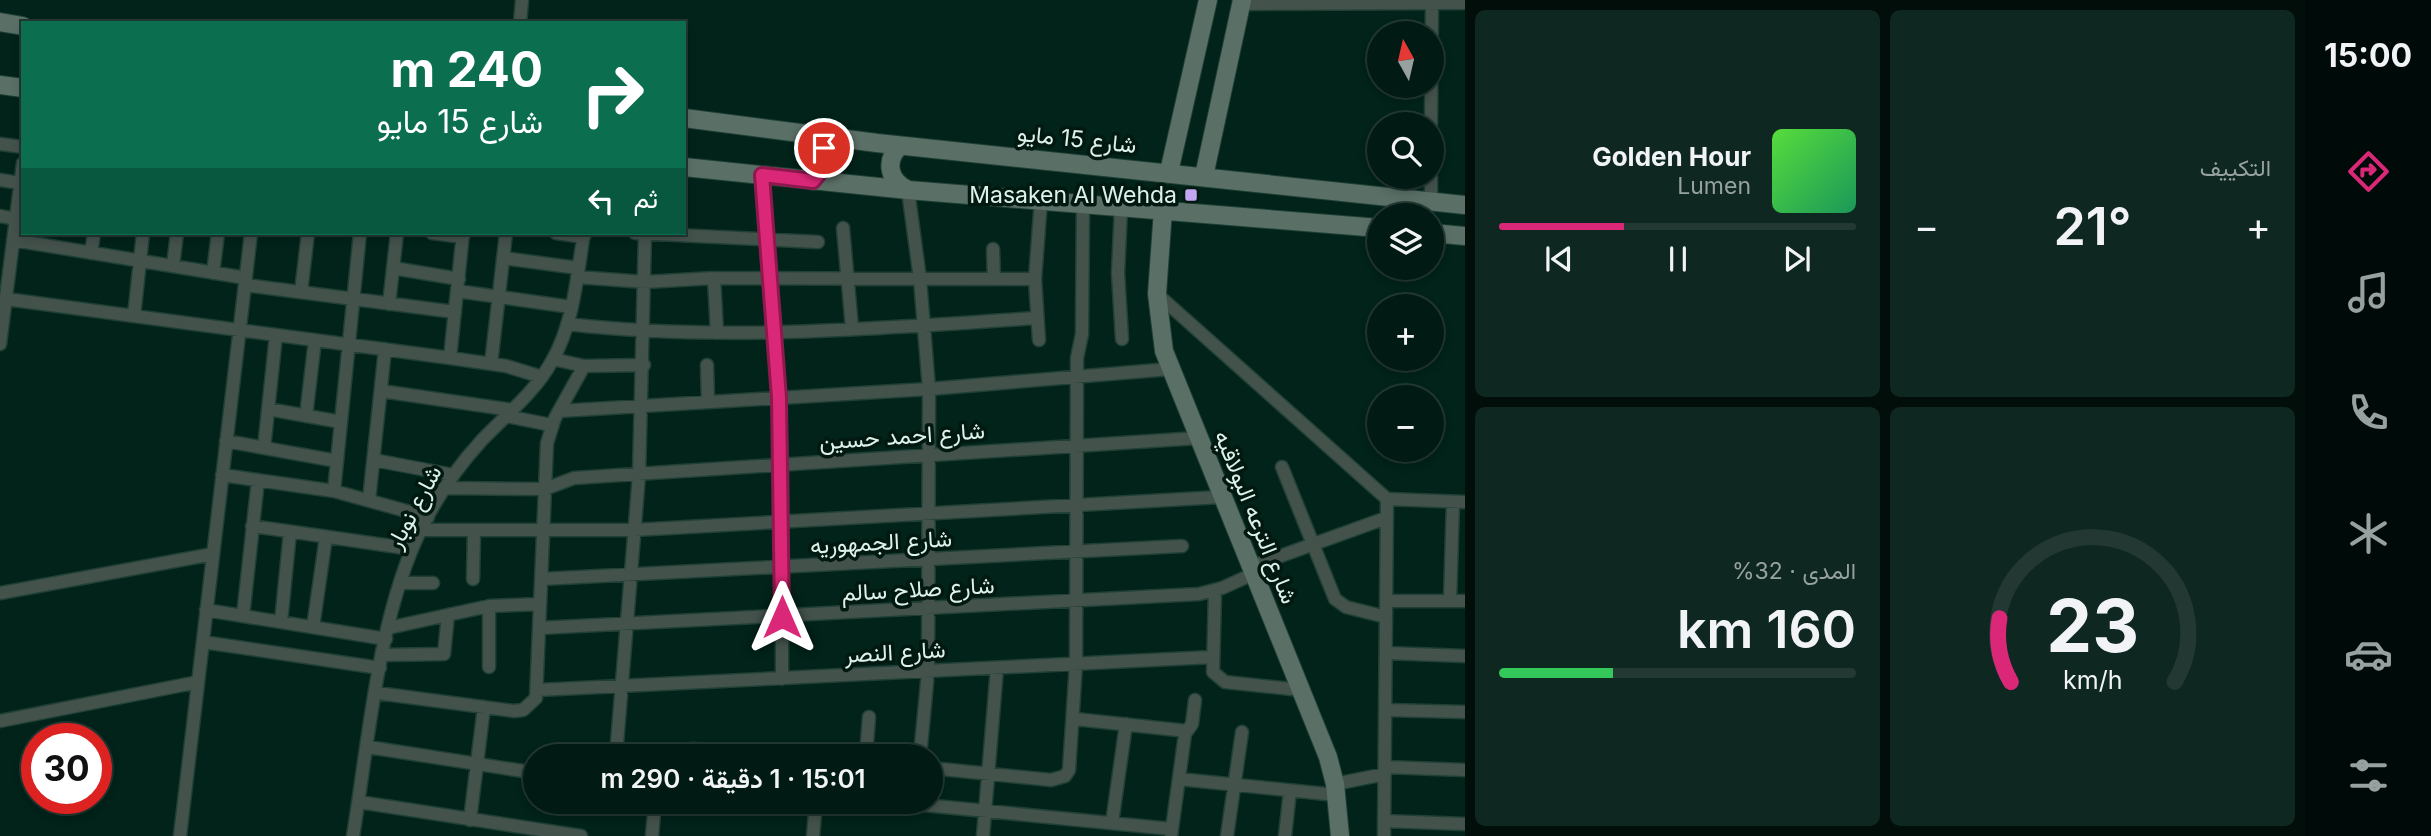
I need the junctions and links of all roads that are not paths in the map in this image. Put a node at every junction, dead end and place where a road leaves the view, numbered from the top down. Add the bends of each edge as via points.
1 (522, 0) edge
2 (1208, 0) edge
3 (1242, 2) edge
4 (1432, 2) junction
5 (1465, 2) edge
6 (520, 21) edge
7 (0, 22) edge
8 (21, 26) edge
9 (0, 85) edge
10 (21, 88) edge
11 (1431, 112) edge
12 (686, 118) edge
13 (810, 135) junction
14 (0, 144) edge
15 (900, 146) junction
16 (21, 147) edge
17 (686, 167) edge
18 (1168, 173) junction
19 (762, 175) junction
20 (21, 176) edge
21 (1204, 176) junction
22 (0, 180) edge
23 (813, 181) junction
24 (20, 183) junction
25 (1431, 189) edge
26 (908, 190) junction
27 (1041, 200) junction
28 (1431, 200) junction
29 (20, 203) edge
30 (1083, 203) junction
31 (1465, 205) edge
32 (1121, 206) junction
33 (1163, 210) junction
34 (0, 216) edge
35 (16, 219) junction
36 (1367, 227) edge
37 (843, 228) dead end
38 (1444, 234) edge
39 (94, 235) edge
40 (143, 235) edge
41 (177, 235) edge
42 (218, 235) edge
43 (251, 235) edge
44 (309, 235) edge
45 (360, 235) edge
46 (397, 235) edge
47 (463, 235) edge
48 (506, 235) edge
49 (584, 235) edge
50 (645, 235) edge
51 (676, 235) edge
52 (1465, 236) edge
53 (13, 240) junction
54 (768, 241) junction
55 (818, 242) dead end
56 (993, 249) dead end
57 (91, 253) junction
58 (6, 255) edge
59 (503, 258) junction
60 (140, 261) junction
61 (173, 266) junction
62 (393, 268) junction
63 (213, 272) junction
64 (578, 273) junction
65 (714, 278) junction
66 (771, 278) junction
67 (848, 278) junction
68 (920, 279) junction
69 (994, 279) junction
70 (1035, 279) junction
71 (245, 281) junction
72 (645, 282) junction
73 (458, 285) junction
74 (301, 292) junction
75 (4, 293) edge
76 (1157, 294) junction
77 (498, 296) junction
78 (354, 299) junction
79 (389, 303) junction
80 (571, 307) junction
81 (455, 312) junction
82 (134, 316) junction
83 (1037, 318) junction
84 (567, 324) junction
85 (924, 325) junction
86 (852, 328) junction
87 (239, 330) junction
88 (645, 332) junction
89 (775, 332) junction
90 (718, 333) junction
91 (276, 335) junction
92 (1122, 339) dead end
93 (315, 340) junction
94 (1039, 340) dead end
95 (0, 344) edge
96 (349, 345) junction
97 (385, 349) junction
98 (450, 358) junction
99 (553, 359) junction
100 (491, 364) junction
101 (644, 365) junction
102 (706, 365) dead end
103 (584, 366) junction
104 (1170, 369) junction
105 (1078, 376) junction
106 (542, 377) junction
107 (929, 388) junction
108 (381, 391) junction
109 (779, 398) junction
110 (708, 402) junction
111 (642, 406) junction
112 (268, 409) junction
113 (559, 411) junction
114 (510, 413) junction
115 (306, 415) junction
116 (341, 422) junction
117 (551, 425) junction
118 (1198, 438) junction
119 (226, 441) junction
120 (1077, 446) junction
121 (264, 448) junction
122 (929, 456) junction
123 (374, 460) junction
124 (337, 461) junction
125 (782, 465) junction
126 (1282, 467) dead end
127 (222, 475) junction
128 (453, 475) junction
129 (639, 475) junction
130 (258, 480) junction
131 (444, 488) junction
132 (545, 489) junction
133 (334, 491) junction
134 (1222, 497) junction
135 (1387, 499) junction
136 (369, 500) junction
137 (1459, 502) edge
138 (1077, 505) junction
139 (928, 513) junction
140 (428, 517) junction
141 (1386, 518) junction
142 (783, 522) junction
143 (252, 526) junction
144 (421, 530) junction
145 (634, 530) junction
146 (474, 531) junction
147 (290, 532) junction
148 (543, 533) junction
149 (326, 537) junction
150 (1313, 544) junction
151 (1182, 546) dead end
152 (412, 549) junction
153 (1077, 553) junction
154 (213, 554) junction
155 (928, 561) junction
156 (782, 568) junction
157 (1251, 570) junction
158 (630, 576) junction
159 (473, 579) dead end
160 (541, 579) junction
161 (401, 583) junction
162 (433, 583) dead end
163 (1215, 591) junction
164 (0, 593) edge
165 (1077, 601) junction
166 (1387, 601) junction
167 (1450, 601) junction
168 (1465, 601) edge
169 (540, 604) junction
170 (489, 606) junction
171 (206, 610) junction
172 (928, 610) junction
173 (448, 615) junction
174 (243, 616) junction
175 (782, 617) junction
176 (1386, 617) junction
177 (281, 622) junction
178 (625, 624) junction
179 (313, 627) junction
180 (539, 628) junction
181 (387, 634) junction
182 (202, 642) junction
183 (1386, 653) junction
184 (383, 654) junction
185 (1465, 656) edge
186 (1213, 657) junction
187 (1076, 664) junction
188 (489, 667) dead end
189 (380, 668) junction
190 (997, 668) junction
191 (928, 671) junction
192 (782, 679) junction
193 (198, 682) junction
194 (621, 688) junction
195 (538, 690) junction
196 (1301, 690) junction
197 (377, 693) junction
198 (1195, 700) dead end
199 (484, 707) junction
200 (1386, 710) junction
201 (1465, 712) edge
202 (869, 717) dead end
203 (1074, 719) junction
204 (0, 721) edge
205 (1126, 724) junction
206 (1186, 731) junction
207 (1242, 732) dead end
208 (617, 744) edge
209 (867, 744) edge
210 (921, 744) edge
211 (368, 747) junction
212 (477, 766) junction
213 (943, 769) edge
214 (1465, 770) edge
215 (523, 771) edge
216 (1385, 771) junction
217 (988, 774) junction
218 (1179, 779) junction
219 (1234, 785) junction
220 (1336, 790) junction
221 (1290, 791) junction
222 (359, 802) junction
223 (943, 807) edge
224 (985, 811) junction
225 (653, 814) edge
226 (815, 814) edge
227 (470, 820) junction
228 (1384, 821) junction
229 (1112, 823) junction
230 (1465, 824) edge
231 (1171, 832) edge
232 (180, 836) edge
233 (353, 836) edge
234 (581, 836) edge
235 (652, 836) edge
236 (813, 836) edge
237 (983, 836) edge
238 (1227, 836) edge
239 (1285, 836) edge
240 (1340, 836) edge
241 (1384, 836) edge

1 - 6 street
2 - 18 main road
3 - 4 street
3 - 21 main road
4 - 5 street
4 - 11 street
7 - 8 main road
9 - 10 main road
12 - 13 main road, شارع 15 مايو
13 - 15 main road, شارع 15 مايو
13 - 23 main road via 821,142 826,154 822,172
14 - 16 street
15 - 18 main road, شارع 15 مايو
15 - 26 main road via 890,167 894,179
17 - 19 main road
18 - 21 main road, شارع 15 مايو
19 - 23 main road
19 - 54 street
20 - 24 street
21 - 28 main road, شارع 15 مايو
22 - 24 street
23 - 26 main road
24 - 29 street
25 - 28 street
26 - 27 main road
26 - 68 street
27 - 30 main road
27 - 70 street
28 - 31 main road, شارع 15 مايو
29 - 35 street
30 - 32 main road
30 - 105 street
32 - 33 main road
32 - 92 street via 1118,273
33 - 36 main road
33 - 76 main road, شارع الترعه البولاقيه
34 - 35 street
35 - 53 street
37 - 67 street
38 - 52 main road
39 - 57 street
40 - 60 street
41 - 61 street
42 - 63 street
43 - 71 street
44 - 74 street
45 - 78 street
46 - 62 street
47 - 73 street
48 - 59 street
49 - 64 street, شارع نوبار
50 - 72 street
51 - 54 street
53 - 57 street
53 - 58 street
54 - 55 street
54 - 66 street
56 - 69 street
57 - 60 street
58 - 75 street
59 - 64 street
59 - 77 street
60 - 61 street
60 - 82 street
61 - 63 street
62 - 73 street
62 - 79 street
63 - 71 street
64 - 72 street
64 - 80 street, شارع نوبار
65 - 66 street
65 - 72 street
65 - 90 street
66 - 67 street
66 - 89 street
67 - 68 street
67 - 86 street
68 - 69 street
68 - 85 street
69 - 70 street
70 - 83 street
71 - 74 street
71 - 87 street
72 - 88 street
73 - 77 street
73 - 81 street
74 - 78 street
75 - 82 street
75 - 95 street
76 - 104 main road, شارع الترعه البولاقيه via 1160,332
76 - 135 street
77 - 80 street
77 - 100 street
78 - 79 street
78 - 96 street
79 - 81 street
80 - 84 street, شارع نوبار
81 - 98 street
82 - 87 street
83 - 85 street
83 - 94 street
84 - 88 street
84 - 99 street, شارع نوبار
85 - 86 street
85 - 107 street
86 - 89 street
87 - 91 street
87 - 119 street
88 - 90 street
88 - 101 street
89 - 90 street
89 - 109 street
91 - 93 street
91 - 112 street
93 - 96 street
93 - 115 street
96 - 97 street
96 - 116 street
97 - 98 street
97 - 108 street
98 - 100 street
99 - 103 street
99 - 106 street, شارع نوبار
100 - 106 street
101 - 103 street
101 - 111 street
102 - 110 street
103 - 113 street
104 - 105 street
104 - 118 main road, شارع الترعه البولاقيه
105 - 107 street
105 - 120 street
106 - 114 street, شارع نوبار
107 - 109 street
107 - 122 street
108 - 114 street
108 - 123 street
109 - 110 street
109 - 125 street
110 - 111 street
111 - 113 street
111 - 129 street
112 - 115 street
112 - 121 street
113 - 117 street
114 - 117 street
114 - 128 street, شارع نوبار
115 - 116 street
116 - 124 street
117 - 132 street
118 - 120 street, شارع احمد حسين
118 - 134 main road, شارع الترعه البولاقيه
119 - 121 street
119 - 127 street
120 - 122 street, شارع احمد حسين
120 - 138 street
121 - 124 street
122 - 125 street, شارع احمد حسين
122 - 139 street
123 - 128 street
123 - 136 street
124 - 133 street
125 - 129 street, شارع احمد حسين
125 - 142 street
126 - 150 street
127 - 130 street
127 - 154 street
128 - 131 street, شارع نوبار
129 - 132 street, شارع احمد حسين via 574,478
129 - 145 street
130 - 133 street
130 - 143 street
131 - 132 street, شارع احمد حسين
131 - 140 street, شارع نوبار
132 - 148 street
133 - 136 street
134 - 138 street
134 - 157 main road, شارع الترعه البولاقيه
135 - 137 street
135 - 141 street
136 - 140 street
137 - 167 street
138 - 139 street
138 - 153 street
139 - 142 street
139 - 155 street
140 - 144 street, شارع نوبار
141 - 150 street, شارع صلاح سالم
141 - 166 street
142 - 145 street
142 - 156 street
143 - 147 street
143 - 174 street
144 - 146 street
144 - 152 street, شارع نوبار
145 - 148 street
145 - 158 street
146 - 148 street
146 - 159 street
147 - 149 street
147 - 177 street
148 - 160 street
149 - 152 street
149 - 179 street
150 - 157 street, شارع صلاح سالم
150 - 176 street via 1338,603
151 - 153 street, شارع الجمهوريه
152 - 161 street, شارع نوبار
153 - 155 street, شارع الجمهوريه
153 - 165 street
154 - 164 street
154 - 171 street
155 - 156 street, شارع الجمهوريه
155 - 172 street
156 - 158 street, شارع الجمهوريه
156 - 175 street
157 - 163 street, شارع صلاح سالم
157 - 196 main road, شارع الترعه البولاقيه
158 - 160 street, شارع الجمهوريه
158 - 178 street
160 - 169 street
161 - 162 street
161 - 181 street, شارع نوبار
163 - 165 street, شارع صلاح سالم
163 - 186 street
165 - 172 street, شارع صلاح سالم
165 - 187 street
166 - 167 street
166 - 176 street
167 - 168 street
169 - 170 street
169 - 180 street
170 - 173 street
170 - 188 street
171 - 174 street
171 - 182 street
172 - 175 street, شارع صلاح سالم
172 - 191 street
173 - 181 street
173 - 184 street via 444,654
174 - 177 street
175 - 178 street, شارع صلاح سالم
175 - 192 street
176 - 183 street
177 - 179 street
178 - 180 street, شارع صلاح سالم
178 - 194 street
179 - 181 street
180 - 195 street
181 - 184 street, شارع نوبار
182 - 189 street
182 - 193 street
183 - 185 street
183 - 200 street
184 - 189 street, شارع نوبار
186 - 187 street, شارع النصر
186 - 196 street via 1216,677 1226,682
187 - 190 street, شارع النصر
187 - 203 street
189 - 197 street, شارع نوبار
190 - 191 street, شارع النصر
190 - 217 street
191 - 192 street, شارع النصر
191 - 210 street
192 - 194 street, شارع النصر
193 - 204 street
193 - 232 street
194 - 195 street, شارع النصر
194 - 208 street
195 - 199 street via 523,710
196 - 220 main road, شارع الترعه البولاقيه
197 - 199 street
197 - 211 street, شارع نوبار
198 - 206 street via 1192,724
199 - 212 street
200 - 201 street
200 - 216 street
202 - 209 street
203 - 205 street
203 - 217 street via 1065,776 1051,780
205 - 206 street
205 - 229 street
206 - 218 street
207 - 219 street
211 - 212 street
211 - 222 street, شارع نوبار
212 - 215 street
212 - 227 street
213 - 217 street
214 - 216 street
216 - 220 street
216 - 228 street
217 - 224 street
218 - 219 street
218 - 231 street
219 - 221 street
219 - 238 street
220 - 221 street
220 - 240 main road, شارع الترعه البولاقيه
221 - 239 street
222 - 227 street
222 - 233 street, شارع نوبار
223 - 224 street
224 - 229 street
224 - 237 street
225 - 235 street
226 - 236 street
227 - 234 street
228 - 230 street
228 - 241 street
229 - 231 street

